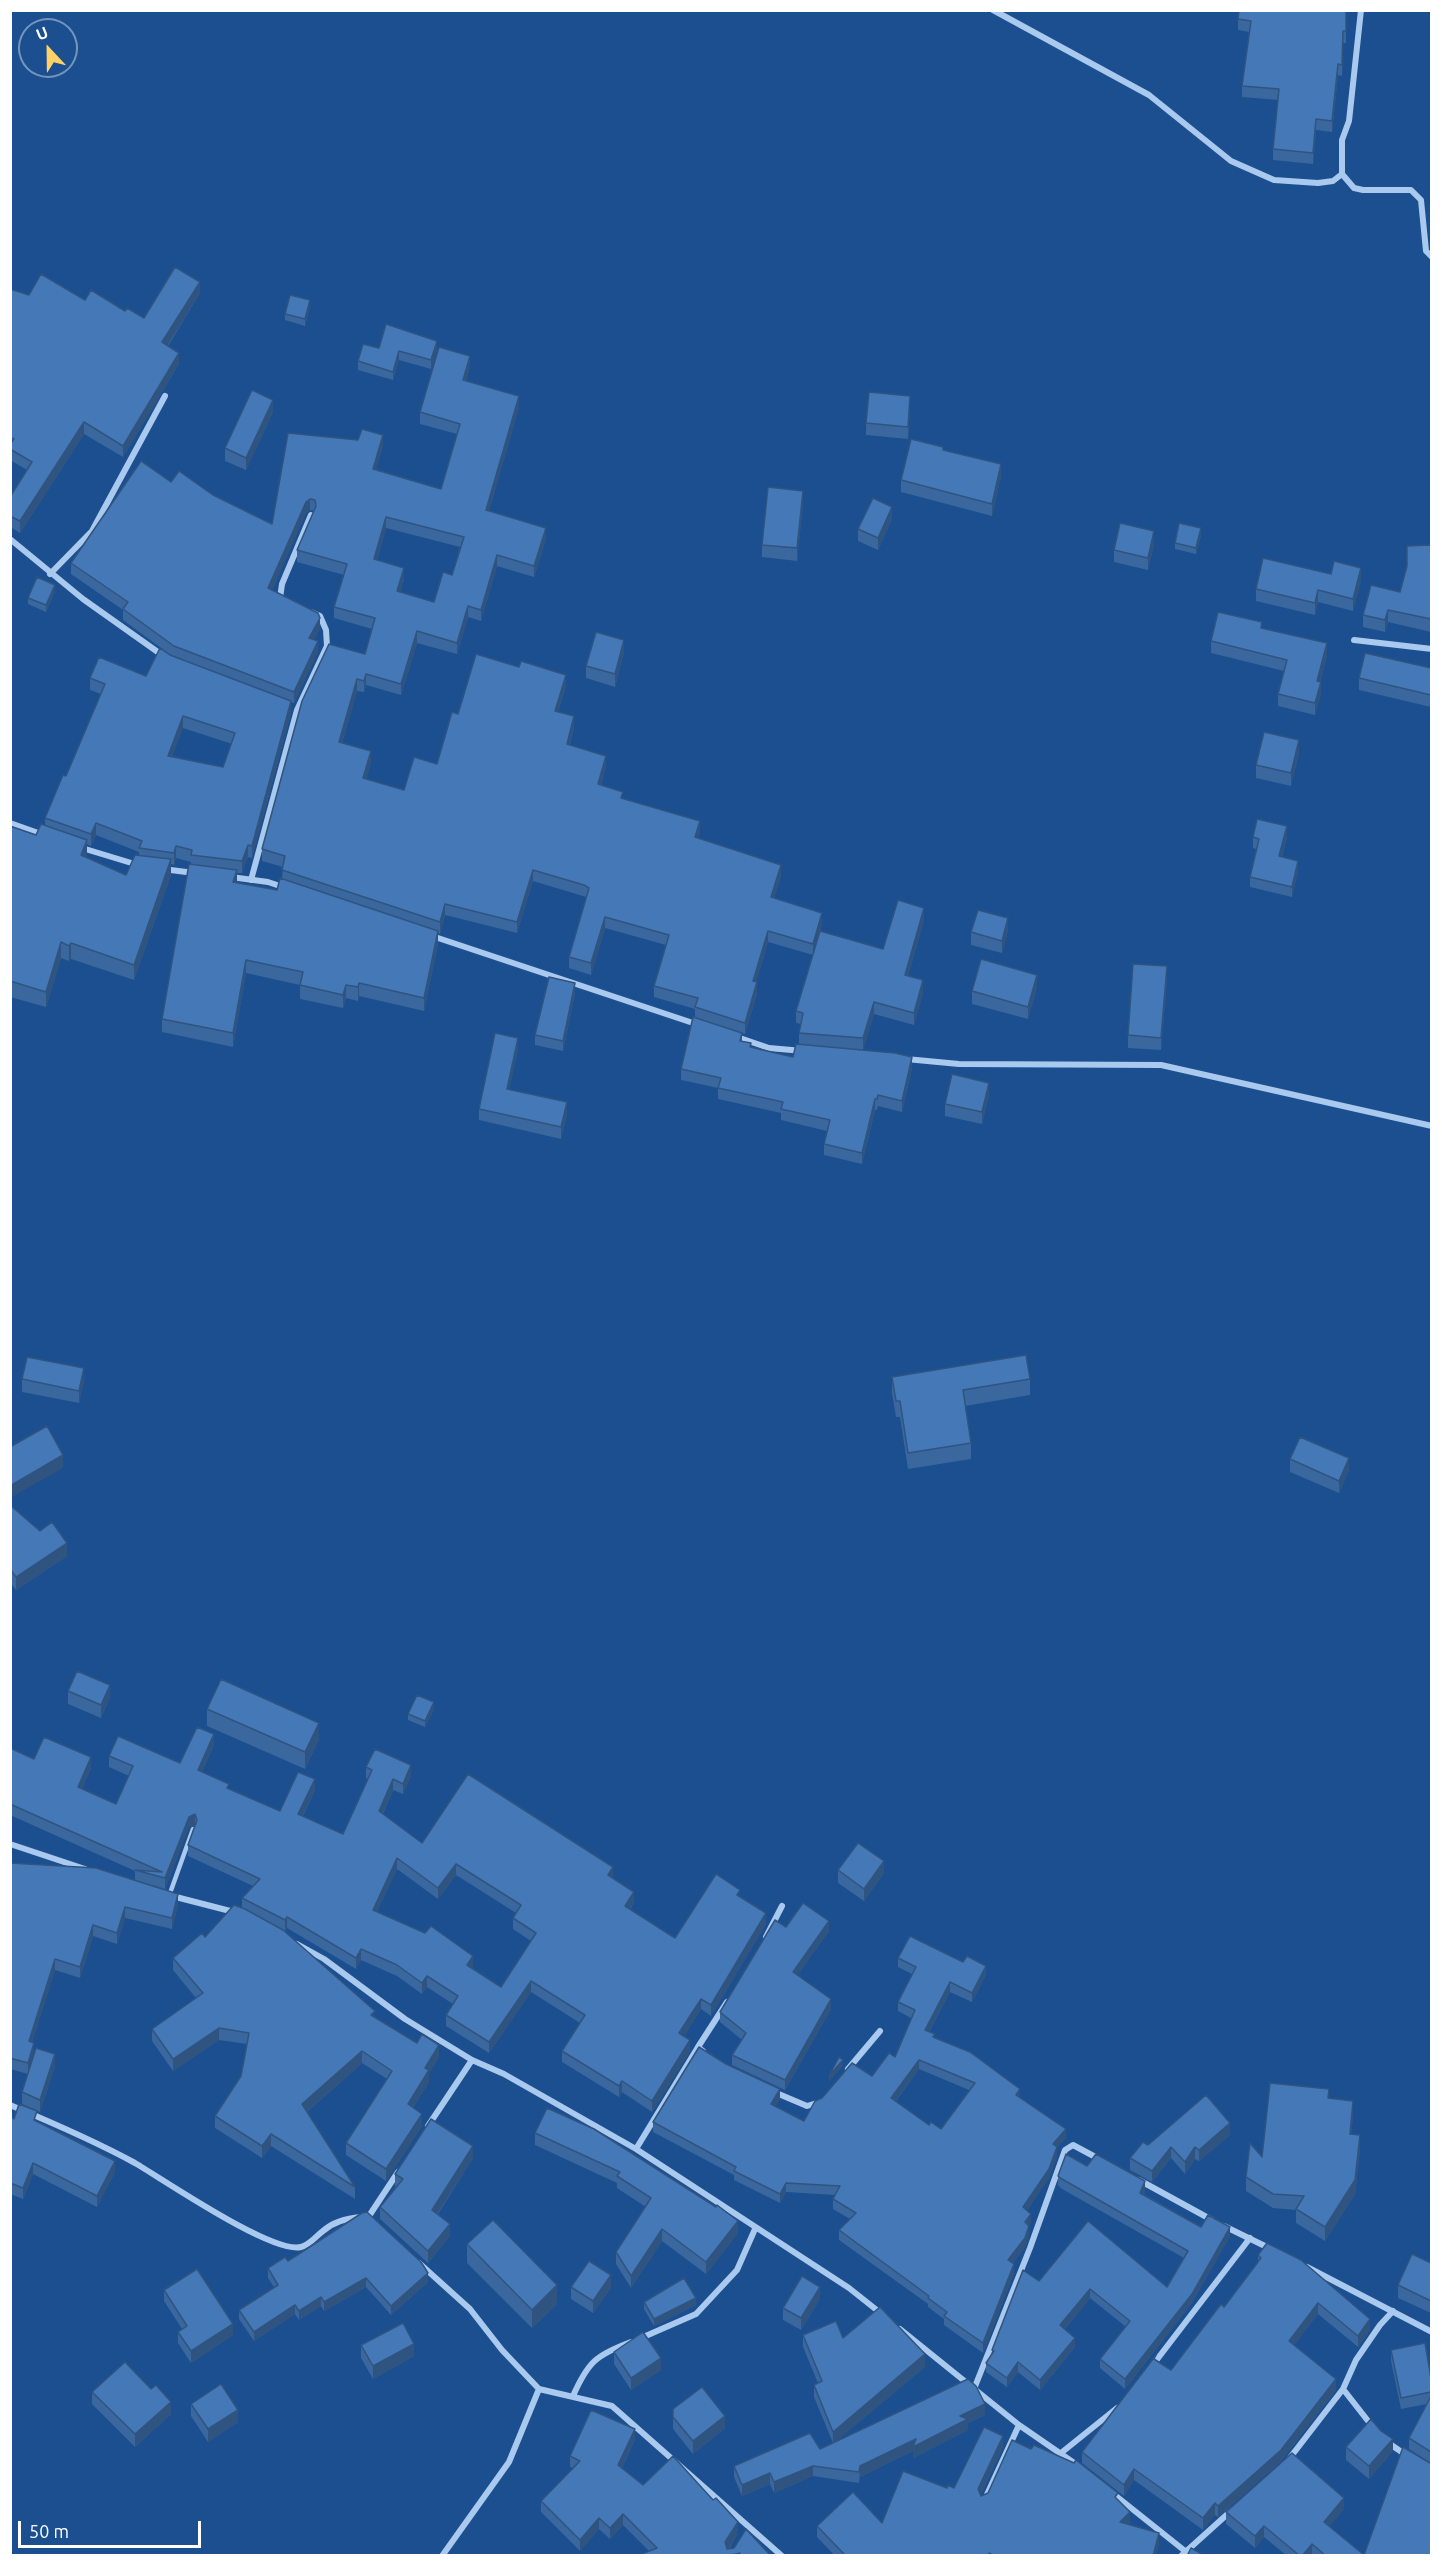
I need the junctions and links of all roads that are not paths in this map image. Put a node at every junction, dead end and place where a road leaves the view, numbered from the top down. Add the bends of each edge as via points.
1 (993, 10) edge
2 (1361, 10) edge
3 (1341, 174) junction
4 (1431, 257) edge
5 (165, 396) dead end
6 (310, 515) edge
7 (10, 539) edge
8 (50, 574) junction
9 (290, 602) edge
10 (300, 607) edge
11 (1354, 640) dead end
12 (1431, 649) edge
13 (172, 662) edge
14 (286, 705) edge
15 (297, 710) junction
16 (10, 823) edge
17 (53, 838) edge
18 (74, 845) edge
19 (206, 874) edge
20 (217, 876) edge
21 (251, 880) junction
22 (290, 890) edge
23 (419, 932) edge
24 (702, 1026) edge
25 (724, 1033) edge
26 (817, 1052) edge
27 (900, 1059) edge
28 (1431, 1126) edge
29 (193, 1829) edge
30 (10, 1844) edge
31 (94, 1872) edge
32 (160, 1894) edge
33 (169, 1896) junction
34 (782, 1906) dead end
35 (247, 1916) edge
36 (285, 1937) edge
37 (760, 1947) edge
38 (733, 1992) edge
39 (880, 2031) dead end
40 (698, 2047) junction
41 (714, 2058) edge
42 (472, 2060) junction
43 (846, 2072) edge
44 (769, 2090) edge
45 (825, 2096) edge
46 (10, 2105) edge
47 (427, 2128) edge
48 (636, 2149) junction
49 (1105, 2162) edge
50 (401, 2168) edge
51 (1135, 2178) edge
52 (369, 2216) junction
53 (376, 2223) edge
54 (755, 2229) junction
55 (1250, 2238) junction
56 (1281, 2254) edge
57 (413, 2257) edge
58 (1301, 2264) edge
59 (1394, 2310) junction
60 (885, 2317) edge
61 (894, 2324) edge
62 (1431, 2332) edge
63 (1148, 2371) edge
64 (539, 2389) junction
65 (975, 2389) junction
66 (1342, 2389) junction
67 (573, 2396) junction
68 (1121, 2404) edge
69 (1019, 2425) junction
70 (1376, 2431) edge
71 (1384, 2439) edge
72 (1062, 2453) junction
73 (1413, 2459) edge
74 (1285, 2465) edge
75 (1088, 2474) edge
76 (1106, 2488) edge
77 (983, 2502) edge
78 (1239, 2504) edge
79 (748, 2526) junction
80 (742, 2536) edge
81 (1183, 2553) edge
82 (442, 2556) edge
83 (782, 2556) edge
84 (1197, 2556) edge

1 - 3 street via 1149,95 1231,161 1274,180 1318,183 1333,181
2 - 3 street via 1349,121 1342,140
3 - 4 street via 1354,188 1417,193 1426,251
5 - 8 street via 92,531
6 - 9 street via 282,584 280,598
7 - 8 street
8 - 13 street
10 - 15 street via 320,616 327,646
11 - 12 street
14 - 15 street
15 - 21 street
16 - 17 street
18 - 19 street via 127,864
20 - 21 street
21 - 22 street
23 - 24 street
25 - 26 street via 770,1048
27 - 28 street via 959,1064 1161,1065
29 - 33 lane
30 - 31 street
32 - 33 street
33 - 35 street
34 - 37 street
36 - 42 street via 324,1959 405,2019
38 - 40 street
39 - 43 street
40 - 41 street
40 - 48 street
42 - 47 street
42 - 48 street
44 - 45 street via 807,2106 818,2104
46 - 52 street via 135,2163 210,2210 284,2246 301,2247 348,2218
48 - 54 street
49 - 65 street via 1073,2145 1065,2150
50 - 52 street
51 - 55 street
52 - 53 street
54 - 60 street via 849,2288
54 - 67 street via 737,2270 696,2314 612,2349 586,2368
55 - 56 street
55 - 63 street
57 - 64 street via 470,2309
58 - 59 street
59 - 62 street
59 - 66 street via 1356,2360
61 - 65 street
64 - 67 street
64 - 82 street via 508,2462
65 - 69 street
66 - 70 street
66 - 74 street
67 - 79 street via 612,2406
68 - 72 street
69 - 72 street
69 - 77 street
71 - 73 street
72 - 75 street
76 - 81 street
78 - 81 street
79 - 80 street
79 - 83 street
81 - 84 street

